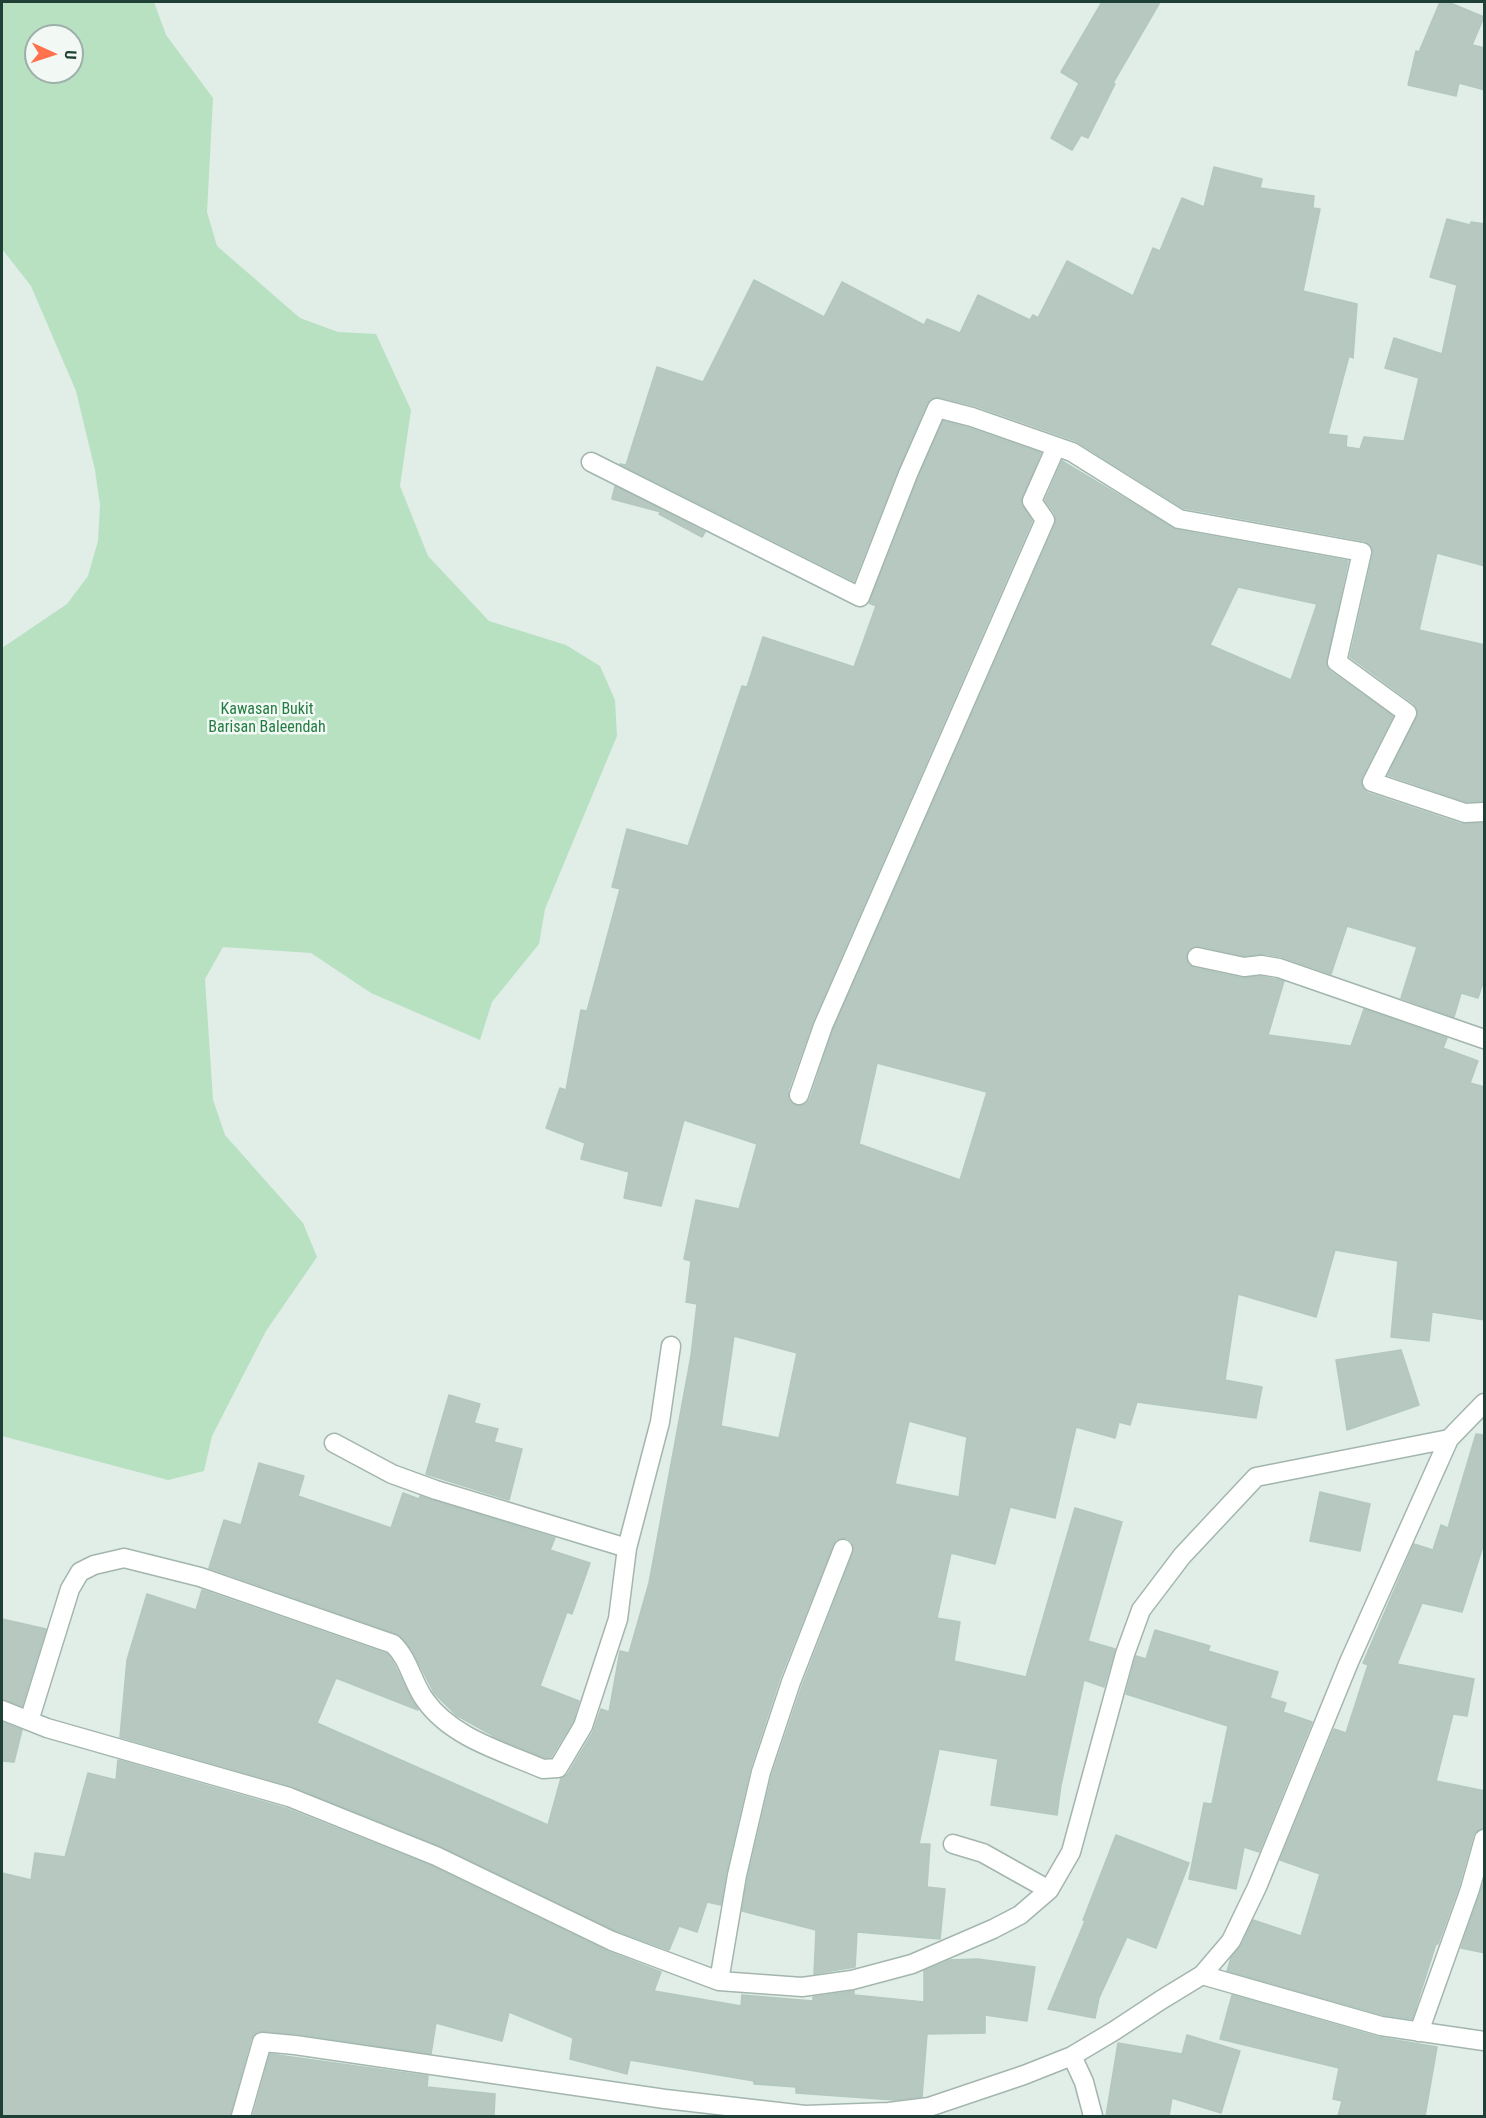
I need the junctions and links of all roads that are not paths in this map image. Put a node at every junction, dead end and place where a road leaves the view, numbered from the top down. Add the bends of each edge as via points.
1 (1056, 447) junction
2 (591, 462) dead end
3 (1485, 812) edge
4 (1197, 957) dead end
5 (1485, 1039) edge
6 (799, 1095) dead end
7 (671, 1346) dead end
8 (1485, 1403) edge
9 (1449, 1439) junction
10 (334, 1443) dead end
11 (627, 1548) junction
12 (843, 1549) dead end
13 (2, 1710) edge
14 (29, 1721) junction
15 (1485, 1839) edge
16 (953, 1844) dead end
17 (1049, 1890) junction
18 (1202, 1975) junction
19 (719, 1981) junction
20 (1419, 2031) junction
21 (1485, 2041) edge
22 (1072, 2056) junction
23 (928, 2112) edge
24 (241, 2116) edge
25 (1093, 2116) edge

1 - 2 street via 937,408 860,597
1 - 3 street via 1072,452 1179,519 1362,552 1337,662 1407,713 1372,782 1465,813
1 - 6 street via 1032,501 1045,520 823,1026
4 - 5 street via 1244,967 1279,968
7 - 11 street via 660,1422
8 - 9 street
9 - 17 street via 1256,1477 1182,1556 1140,1610 1071,1852
9 - 18 street via 1349,1662 1257,1887 1231,1941
10 - 11 street via 392,1474 436,1490
11 - 14 street via 618,1619 604,1665 583,1726 561,1764 554,1769 543,1769 457,1731 435,1714 420,1693 401,1651 393,1644 200,1577 124,1558 80,1572 70,1589
12 - 19 street via 761,1772 737,1875
13 - 14 street
14 - 19 street via 289,1797 436,1856 612,1941
15 - 20 street
16 - 17 street via 983,1853
17 - 19 street via 1020,1915 912,1964 852,1980 802,1987
18 - 20 street via 1381,2026
18 - 22 street
20 - 21 street
22 - 23 street
22 - 25 street
23 - 24 street via 805,2115 262,2042

